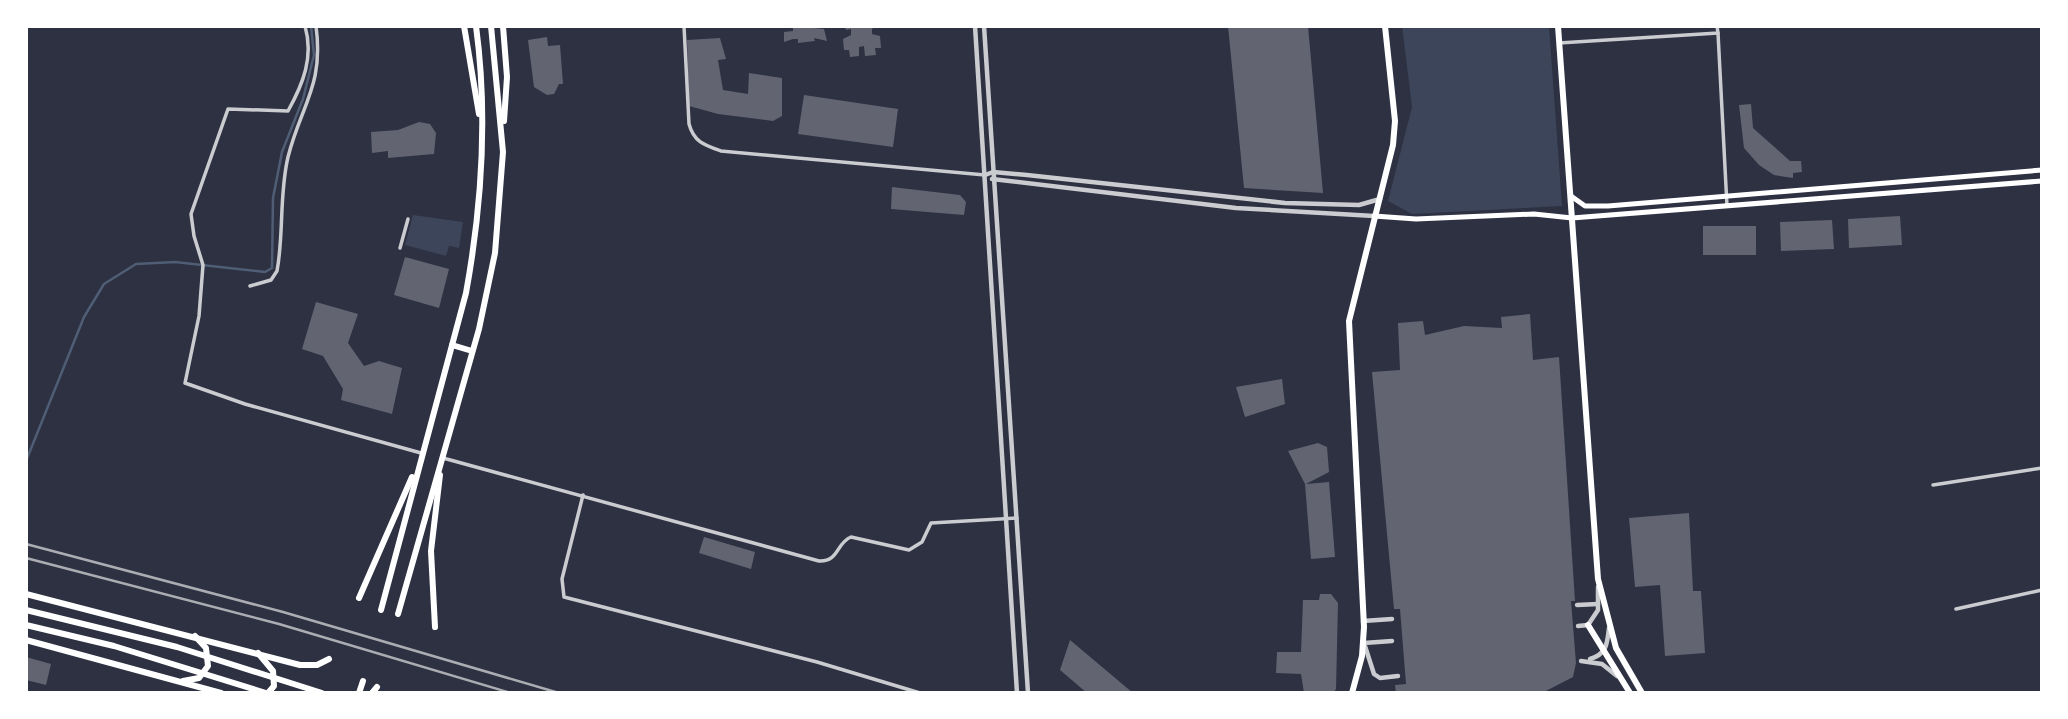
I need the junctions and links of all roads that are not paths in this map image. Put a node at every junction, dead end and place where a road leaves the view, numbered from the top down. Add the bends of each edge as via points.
1 (305, 26) edge
2 (316, 26) edge
3 (464, 26) edge
4 (476, 26) edge
5 (491, 26) edge
6 (503, 26) edge
7 (684, 26) edge
8 (975, 26) edge
9 (984, 26) edge
10 (1385, 26) edge
11 (1558, 26) edge
12 (1717, 26) edge
13 (1718, 33) junction
14 (1559, 43) junction
15 (481, 128) junction
16 (502, 133) junction
17 (2042, 170) edge
18 (993, 172) junction
19 (985, 175) junction
20 (993, 180) junction
21 (2042, 181) edge
22 (1571, 197) junction
23 (1727, 197) junction
24 (1380, 199) junction
25 (1728, 207) junction
26 (1374, 216) junction
27 (1572, 218) junction
28 (408, 219) dead end
29 (400, 248) dead end
30 (250, 286) dead end
31 (452, 345) junction
32 (472, 351) junction
33 (421, 453) junction
34 (442, 457) junction
35 (2042, 468) edge
36 (1933, 485) dead end
37 (583, 495) junction
38 (1017, 518) junction
39 (1007, 519) junction
40 (1598, 579) junction
41 (2042, 590) edge
42 (26, 594) edge
43 (359, 598) dead end
44 (1598, 604) junction
45 (1577, 605) dead end
46 (1956, 609) dead end
47 (26, 610) edge
48 (381, 611) dead end
49 (398, 614) dead end
50 (1392, 619) dead end
51 (1363, 621) junction
52 (26, 625) edge
53 (1588, 625) junction
54 (435, 626) dead end
55 (1578, 626) dead end
56 (1609, 628) junction
57 (195, 636) junction
58 (26, 640) edge
59 (1392, 641) dead end
60 (1364, 643) junction
61 (1605, 651) junction
62 (256, 652) junction
63 (329, 659) dead end
64 (1589, 659) junction
65 (1581, 661) dead end
66 (1398, 676) dead end
67 (1620, 680) junction
68 (181, 681) junction
69 (363, 681) dead end
70 (221, 693) edge
71 (267, 693) edge
72 (322, 693) edge
73 (361, 693) edge
74 (920, 693) edge
75 (1017, 693) edge
76 (1028, 693) edge
77 (1352, 693) edge
78 (1630, 693) edge
79 (1642, 693) edge

1 - 33 street via 309,54 305,75 288,111 228,109 201,180 191,214 203,265 199,316 184,383
2 - 30 street via 320,56 310,101 288,156 277,271 271,279
3 - 15 main road
4 - 15 main road
5 - 16 main road
6 - 16 main road via 507,92
7 - 19 street via 692,135 700,143 721,151
8 - 19 street
9 - 18 street
10 - 24 main road via 1395,121
11 - 14 main road
12 - 13 street
13 - 14 street
13 - 23 street
14 - 22 main road
15 - 31 main road via 476,240
16 - 32 main road via 502,200 495,253
17 - 23 main road
18 - 19 street
18 - 20 street
18 - 24 street via 1285,203 1349,205
19 - 20 street
19 - 39 street
20 - 26 street via 1236,208
20 - 38 street
21 - 25 main road
22 - 23 main road via 1595,207
22 - 27 main road
23 - 25 street
24 - 26 main road
25 - 27 main road
26 - 27 main road via 1416,219 1534,214
26 - 51 main road via 1349,321
27 - 40 main road
28 - 29 street
31 - 32 main road
31 - 33 main road
32 - 34 main road
33 - 43 main road
33 - 48 main road
34 - 37 street
34 - 49 main road
34 - 54 main road via 431,551
35 - 36 street
37 - 39 street via 828,561 851,537 909,551 922,542 931,523
37 - 74 street via 562,579 564,597
38 - 39 street
38 - 76 street
39 - 75 street
40 - 44 street
40 - 56 main road
41 - 46 street
42 - 57 main road
44 - 45 street
44 - 53 street
47 - 72 main road via 186,650
50 - 51 street
51 - 60 main road
52 - 71 main road
53 - 55 street
53 - 61 main road
56 - 61 street
56 - 79 main road
57 - 62 main road
57 - 68 main road via 206,649 208,666 199,678
58 - 68 main road
59 - 60 street
60 - 66 street via 1374,674
60 - 77 main road
61 - 64 street
61 - 67 main road
62 - 63 main road via 300,665
62 - 71 main road via 272,671 274,686
64 - 65 street
64 - 67 street
67 - 78 main road
68 - 70 main road
69 - 73 main road

